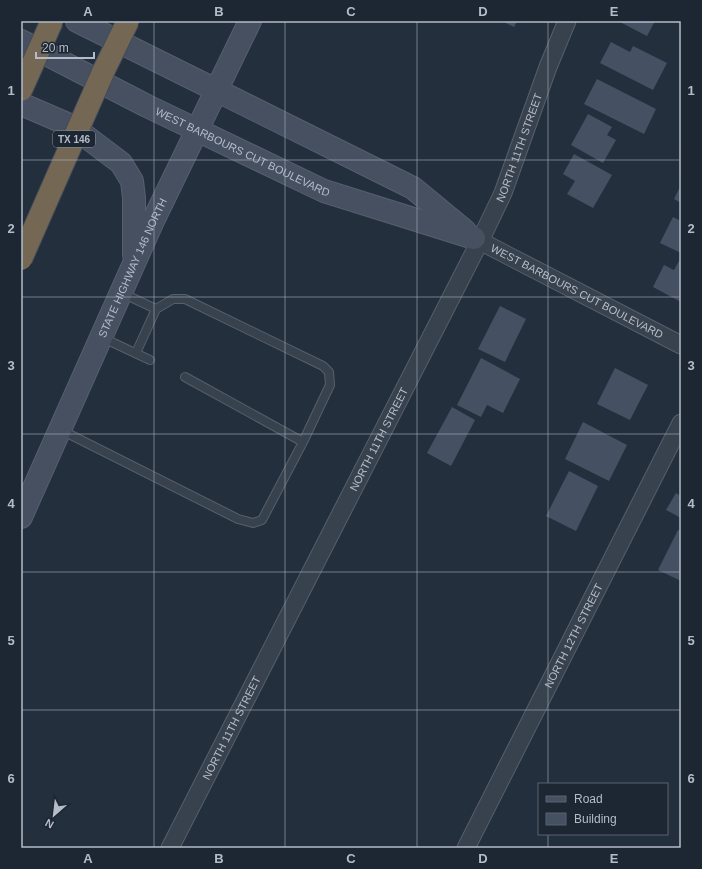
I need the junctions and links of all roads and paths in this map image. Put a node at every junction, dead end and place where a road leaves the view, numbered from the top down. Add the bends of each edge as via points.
1 (52, 21) edge
2 (77, 21) edge
3 (128, 21) edge
4 (250, 21) edge
5 (567, 21) edge
6 (21, 41) edge
7 (21, 90) edge
8 (217, 90) junction
9 (21, 104) edge
10 (197, 130) junction
11 (477, 239) junction
12 (21, 258) edge
13 (134, 266) junction
14 (122, 293) junction
15 (156, 309) junction
16 (102, 337) junction
17 (681, 345) edge
18 (136, 353) junction
19 (150, 360) dead end
20 (184, 377) dead end
21 (681, 423) edge
22 (60, 429) junction
23 (303, 442) junction
24 (21, 517) edge
25 (170, 848) edge
26 (466, 848) edge

1 - 7 highway, bridge
2 - 8 street, WEST BARBOURS CUT BOULEVARD
3 - 12 highway, TX 146, bridge
4 - 8 street, STATE HIGHWAY 146 NORTH
5 - 11 street, NORTH 11TH STREET via 503,193
6 - 10 street, WEST BARBOURS CUT BOULEVARD
8 - 10 street, STATE HIGHWAY 146 NORTH
8 - 11 street, WEST BARBOURS CUT BOULEVARD via 413,188
9 - 13 street via 72,126 121,163 132,182
10 - 11 street, WEST BARBOURS CUT BOULEVARD via 324,191
10 - 13 street, STATE HIGHWAY 146 NORTH
11 - 17 street, WEST BARBOURS CUT BOULEVARD
11 - 25 street, NORTH 11TH STREET
13 - 14 street, STATE HIGHWAY 146 NORTH
14 - 15 lane
14 - 16 street, STATE HIGHWAY 146 NORTH
15 - 18 lane
15 - 23 lane via 173,299 185,300 323,366 329,372 330,384
16 - 18 lane
16 - 22 street, STATE HIGHWAY 146 NORTH
18 - 19 lane
20 - 23 lane
21 - 26 street, NORTH 12TH STREET
22 - 23 lane via 238,519 253,524 262,520
22 - 24 street, STATE HIGHWAY 146 NORTH

